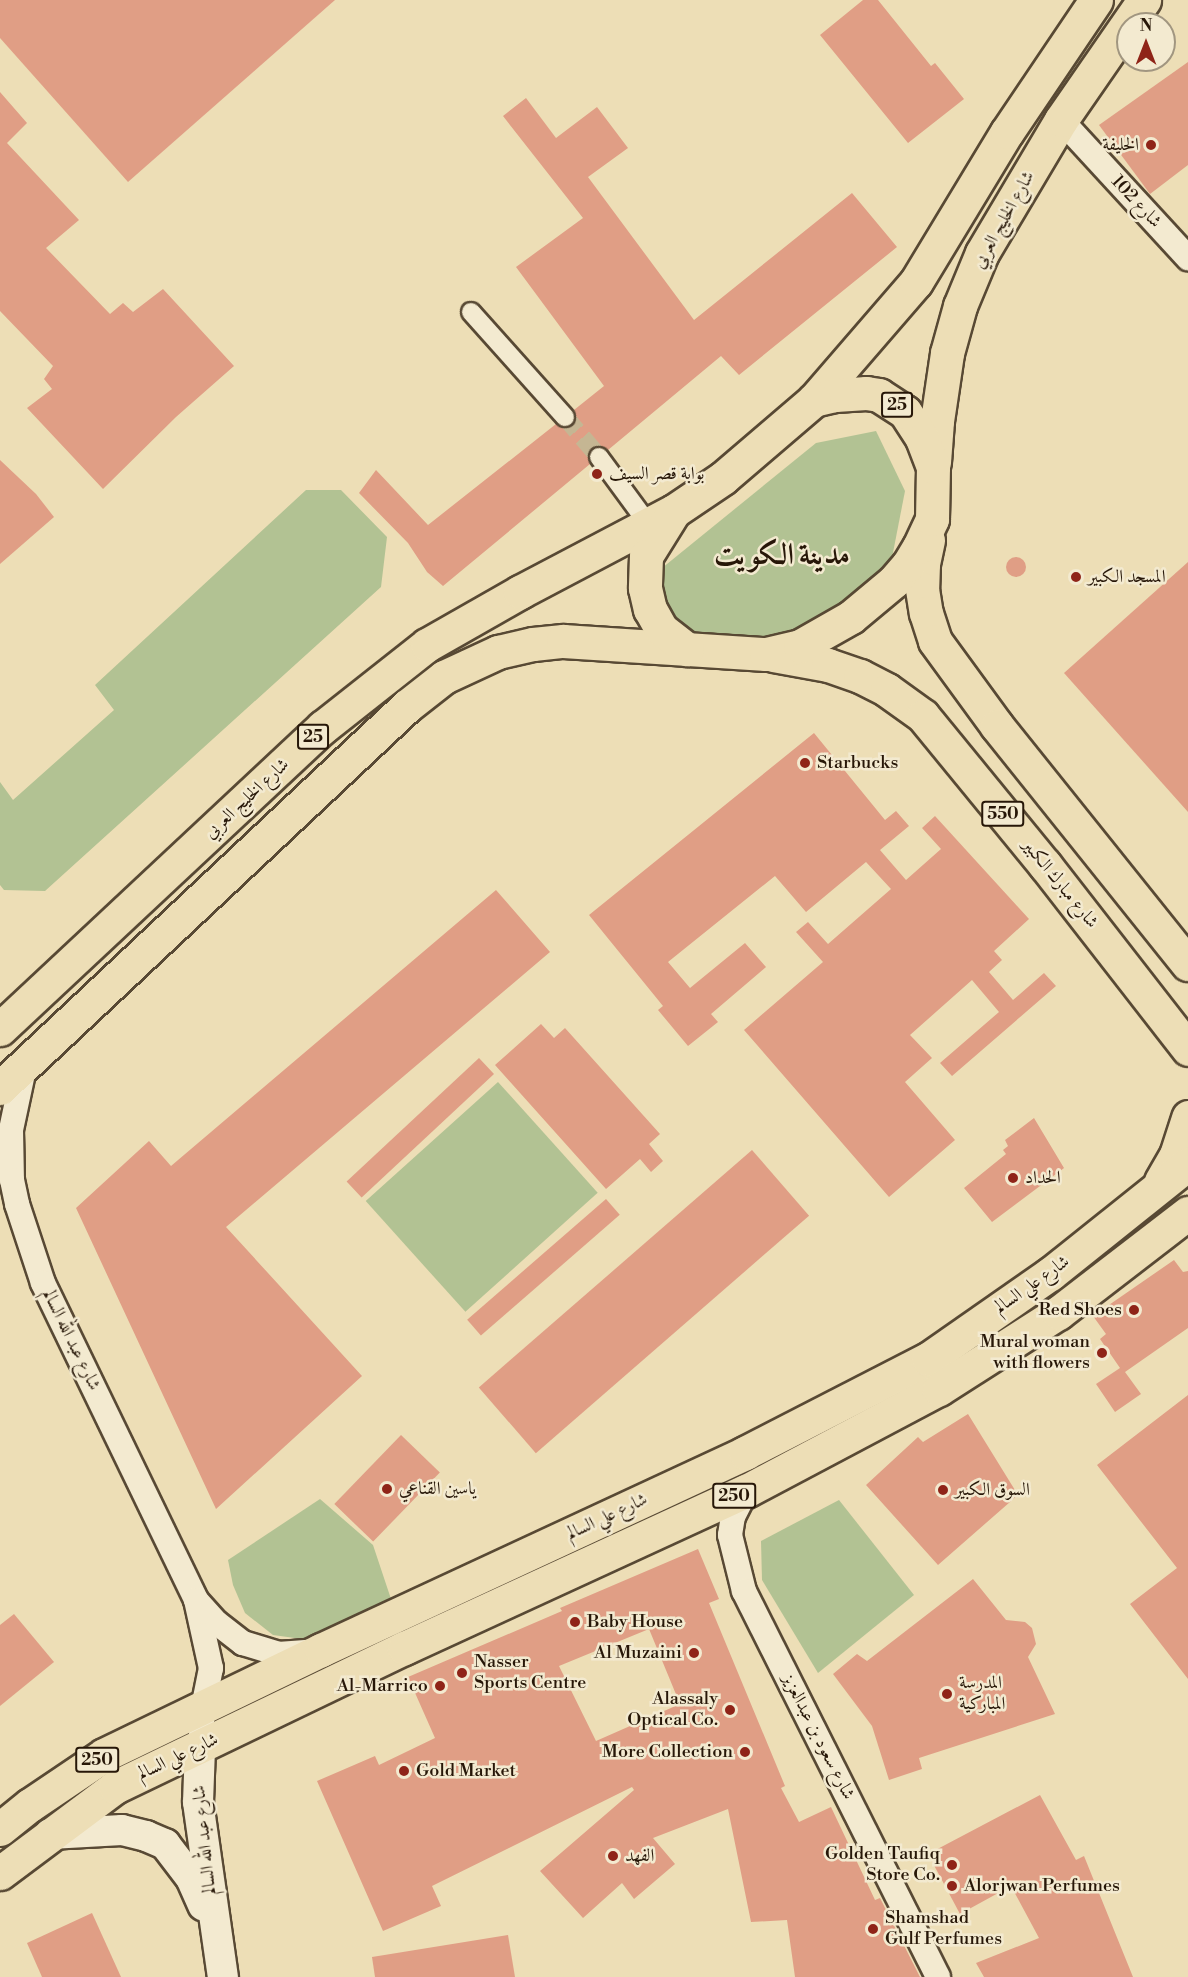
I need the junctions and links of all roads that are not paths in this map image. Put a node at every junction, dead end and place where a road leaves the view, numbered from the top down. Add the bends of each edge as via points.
1 (1096, 0) edge
2 (1144, 0) edge
3 (1060, 120) junction
4 (1188, 258) edge
5 (471, 312) dead end
6 (814, 400) junction
7 (565, 417) tunnel mouth
8 (599, 457) tunnel mouth
9 (933, 467) junction
10 (661, 518) junction
11 (932, 519) junction
12 (687, 648) junction
13 (766, 654) junction
14 (1003, 814) junction
15 (1080, 833) junction
16 (1188, 964) edge
17 (0, 1029) edge
18 (1182, 1041) edge
19 (26, 1064) junction
20 (1188, 1074) edge
21 (0, 1088) edge
22 (1188, 1117) edge
23 (1188, 1164) edge
24 (1137, 1204) junction
25 (1188, 1213) edge
26 (1188, 1230) edge
27 (1137, 1254) junction
28 (746, 1491) junction
29 (196, 1600) junction
30 (321, 1650) junction
31 (203, 1708) junction
32 (200, 1748) junction
33 (0, 1829) edge
34 (50, 1834) junction
35 (0, 1874) edge
36 (218, 1938) junction
37 (223, 1977) edge
38 (938, 1977) edge

1 - 6 main road, 25 via 1007,132 916,282
2 - 3 main road, شارع الخليج العربي / 25
3 - 4 street, شارع 102
3 - 9 main road, شارع الخليج العربي / 25 via 982,253 960,306 947,353
5 - 7 street
6 - 9 main road, 25 via 866,393 895,404 916,428
6 - 10 main road, 25 via 723,478
8 - 10 street
9 - 11 main road, 25
10 - 12 main road, 25 via 646,556 645,588 661,629
10 - 17 main road, شارع الخليج العربي / 25 via 520,592 418,652 323,727
11 - 13 main road, 25 via 908,565 872,602 800,646
11 - 15 main road, 550 via 922,589 935,641
12 - 13 main road, 25
12 - 19 main road, 25 via 563,641 533,644 498,652 444,677 407,706
13 - 14 main road, شارع مبارك الكبير / 550 via 828,665 887,690 923,716
14 - 15 main road via 993,780 1007,769 1019,772
14 - 18 main road, شارع مبارك الكبير / 550
15 - 16 main road, 550
18 - 20 main road
19 - 21 main road, 25
19 - 29 street, شارع عبد الله السالم via 11,1130 10,1155 24,1231 43,1283
22 - 24 main road via 1176,1155 1160,1182
23 - 24 main road, شارع علي السالم / 250
24 - 30 main road, شارع علي السالم / 250 via 1050,1274 928,1359 745,1453
25 - 27 main road, شارع علي السالم / 250
26 - 27 main road
27 - 28 main road, شارع علي السالم / 250 via 1058,1313 953,1380
28 - 32 main road, شارع علي السالم / 250 via 394,1653
28 - 38 street, شارع سعود بن عبدالعزيز via 733,1516 730,1535 744,1591
29 - 30 street, شارع عبد الله السالم via 243,1643 278,1654
29 - 31 street, شارع عبد الله السالم via 211,1668
30 - 31 main road, شارع علي السالم / 250
31 - 32 street, شارع عبد الله السالم
31 - 33 main road, شارع علي السالم / 250 via 104,1755
32 - 34 main road, شارع علي السالم / 250 via 115,1787
32 - 36 street, شارع عبد الله السالم via 198,1802
34 - 35 main road, شارع علي السالم / 250
34 - 36 street, شارع عبد الله السالم via 122,1830 165,1844 191,1878
36 - 37 street, شارع عبد الله السالم

